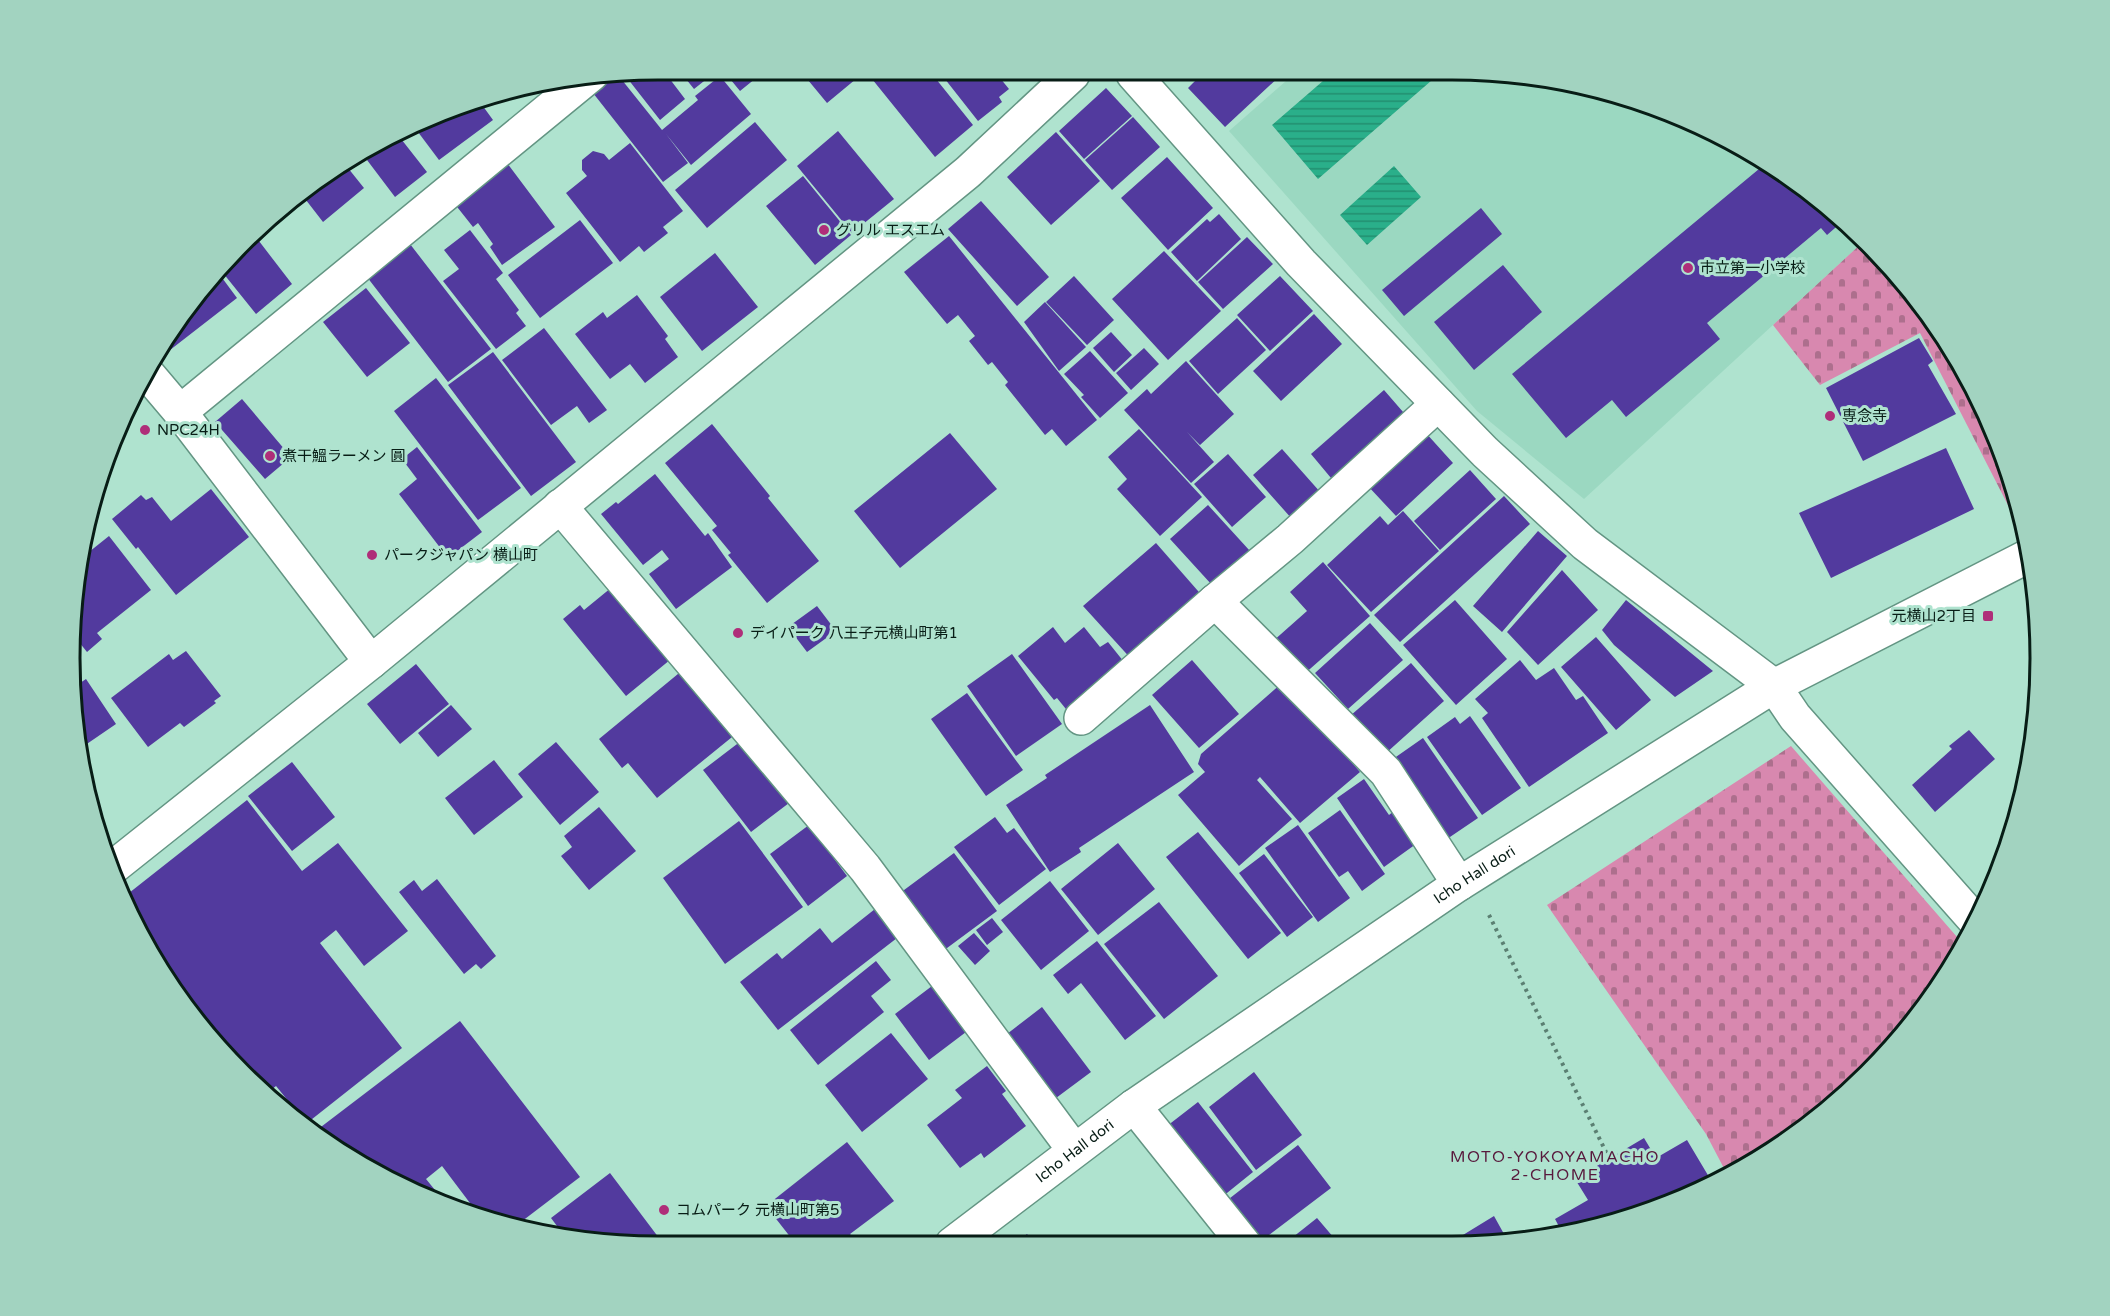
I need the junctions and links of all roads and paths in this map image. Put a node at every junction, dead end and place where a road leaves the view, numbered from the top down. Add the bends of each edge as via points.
1 (1067, 80) edge
2 (1138, 80) edge
3 (579, 85) edge
4 (152, 379) edge
5 (1438, 404) junction
6 (180, 412) junction
7 (560, 506) junction
8 (2022, 559) edge
9 (1215, 601) junction
10 (371, 662) junction
11 (1774, 686) junction
12 (1081, 718) dead end
13 (118, 864) edge
14 (1459, 884) junction
15 (1487, 912) dead end
16 (1970, 915) edge
17 (1134, 1106) junction
18 (1074, 1150) junction
19 (1609, 1158) dead end
20 (962, 1236) edge
21 (1238, 1236) edge

1 - 7 street via 968,172
2 - 5 street via 1301,263
3 - 6 street
4 - 6 street
5 - 9 street via 1290,539
5 - 11 street via 1586,544
6 - 10 street
7 - 10 street
7 - 18 street via 865,868
8 - 11 street, Icho Hall dori
9 - 12 street
9 - 14 street via 1386,772
10 - 13 street
11 - 14 street, Icho Hall dori
11 - 16 street via 1796,717
14 - 17 street, Icho Hall dori
15 - 19 path
17 - 18 street, Icho Hall dori
17 - 21 street
18 - 20 street, Icho Hall dori

